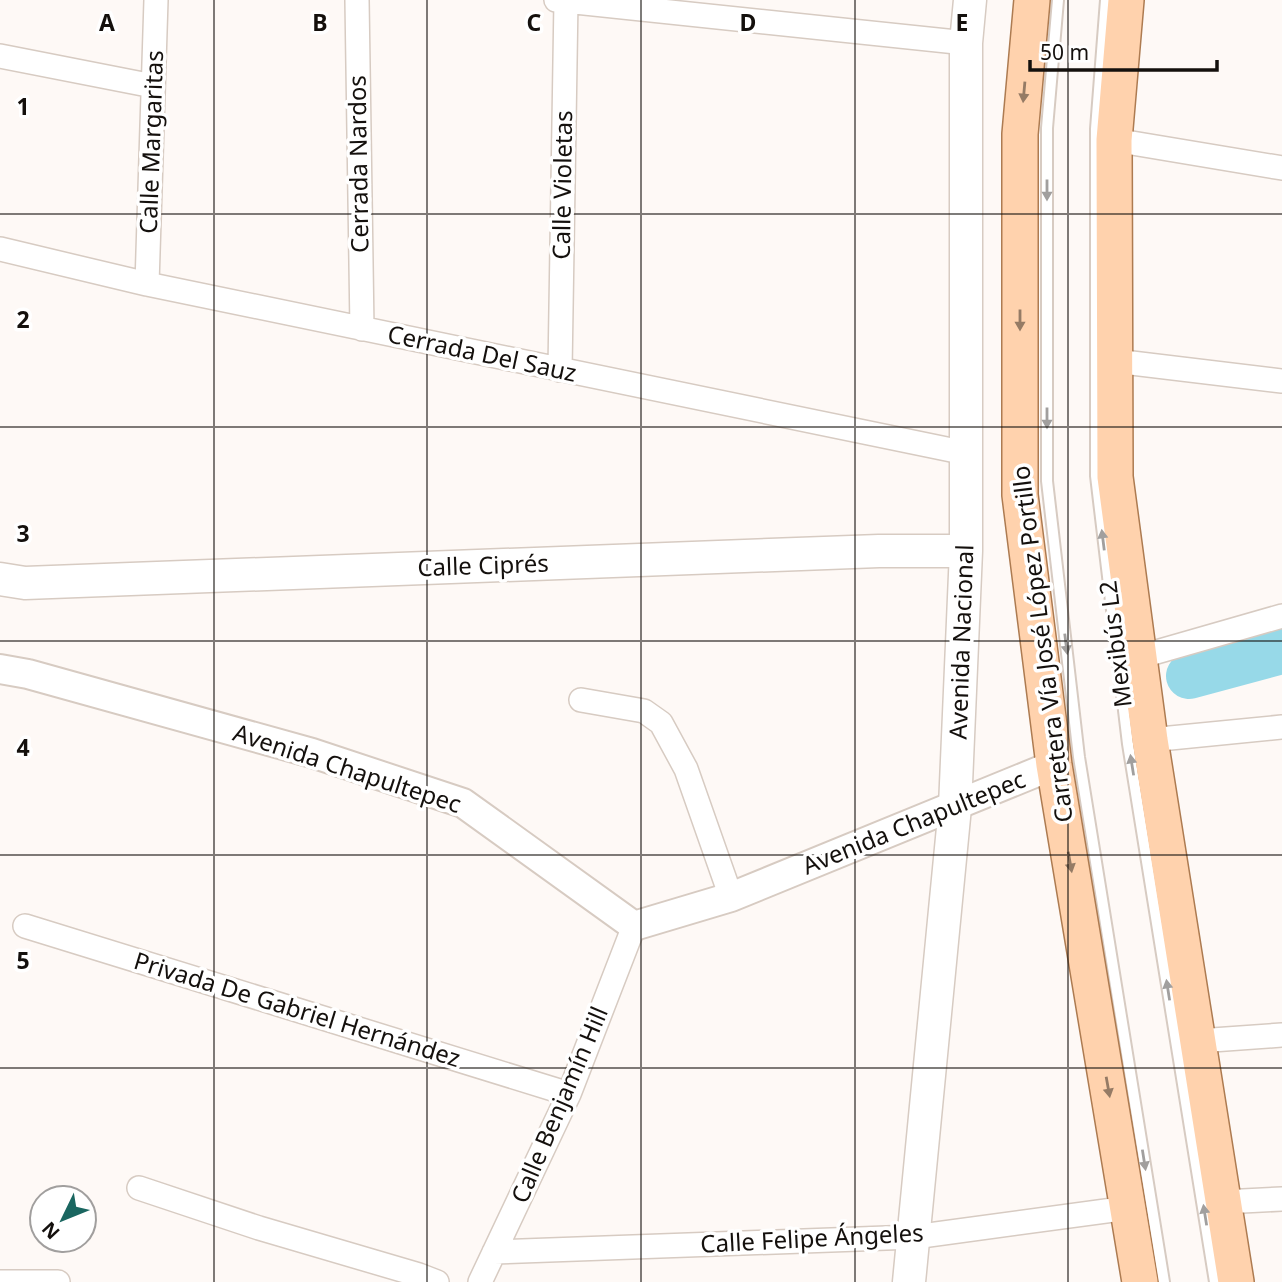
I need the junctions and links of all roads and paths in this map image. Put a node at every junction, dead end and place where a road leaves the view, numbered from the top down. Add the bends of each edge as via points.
1 (156, 0) edge
2 (357, 0) edge
3 (970, 0) edge
4 (1032, 0) edge
5 (1058, 0) edge
6 (1105, 0) edge
7 (1126, 0) edge
8 (562, 1) edge
9 (966, 43) junction
10 (0, 56) edge
11 (153, 86) junction
12 (1114, 140) junction
13 (1282, 168) edge
14 (0, 249) edge
15 (147, 284) junction
16 (362, 328) junction
17 (1115, 361) junction
18 (560, 370) junction
19 (1282, 381) edge
20 (966, 453) junction
21 (966, 551) junction
22 (0, 579) edge
23 (1282, 616) edge
24 (1139, 657) junction
25 (0, 668) edge
26 (581, 700) dead end
27 (1282, 727) edge
28 (1150, 740) junction
29 (1054, 765) junction
30 (955, 807) junction
31 (731, 897) junction
32 (25, 926) dead end
33 (634, 926) junction
34 (1282, 1035) edge
35 (1198, 1041) junction
36 (569, 1094) junction
37 (139, 1188) dead end
38 (1282, 1199) edge
39 (1223, 1202) junction
40 (1128, 1208) junction
41 (914, 1237) junction
42 (494, 1252) junction
43 (0, 1282) edge
44 (58, 1282) edge
45 (437, 1282) edge
46 (480, 1282) edge
47 (909, 1282) edge
48 (1140, 1282) edge
49 (1164, 1282) edge
50 (1216, 1282) edge
51 (1236, 1282) edge

1 - 11 street, Calle Margaritas
2 - 16 street, Cerrada Nardos
3 - 9 main road, Avenida Nacional
4 -> 29 main road, Carretera Vía José López Portillo via 1020,134 1020,495
5 -> 49 lane, Mexibús L2 via 1047,128 1047,481 1079,757
50 -> 6 lane, Mexibús L2 via 1128,744 1096,476 1096,129
7 - 12 main road
8 - 9 street
8 - 18 street, Calle Violetas
9 - 20 main road, Avenida Nacional
10 - 11 street
11 - 15 street, Calle Margaritas
12 - 13 street
12 - 17 main road
14 - 15 street, Cerrada Del Sauz
15 - 16 street, Cerrada Del Sauz
16 - 18 street, Cerrada Del Sauz
17 - 19 street
17 - 24 main road via 1115,478
18 - 20 street, Cerrada Del Sauz
20 - 21 main road, Avenida Nacional
21 - 22 main road, Calle Ciprés via 25,583
21 - 30 main road, Avenida Nacional
23 - 24 street
24 - 28 main road
25 - 33 street, Avenida Chapultepec via 312,753 463,803
26 - 31 street via 644,711 661,723 685,769
27 - 28 street
28 - 35 main road
29 - 30 street, Avenida Chapultepec
29 -> 40 main road, Carretera Vía José López Portillo
30 - 31 street, Avenida Chapultepec
30 - 41 main road, Avenida Nacional
31 - 33 street, Avenida Chapultepec
32 - 36 street, Privada De Gabriel Hernández
33 - 36 street, Calle Benjamín Hill
34 - 35 street
35 - 39 main road
36 - 42 street, Calle Benjamín Hill
37 - 45 street
38 - 39 street
39 - 51 main road
40 - 41 street, Calle Felipe Ángeles
40 - 48 main road, Carretera Vía José López Portillo
41 - 42 street, Calle Felipe Ángeles
41 - 47 main road, Avenida Nacional
42 - 46 street, Calle Benjamín Hill
43 - 44 street

